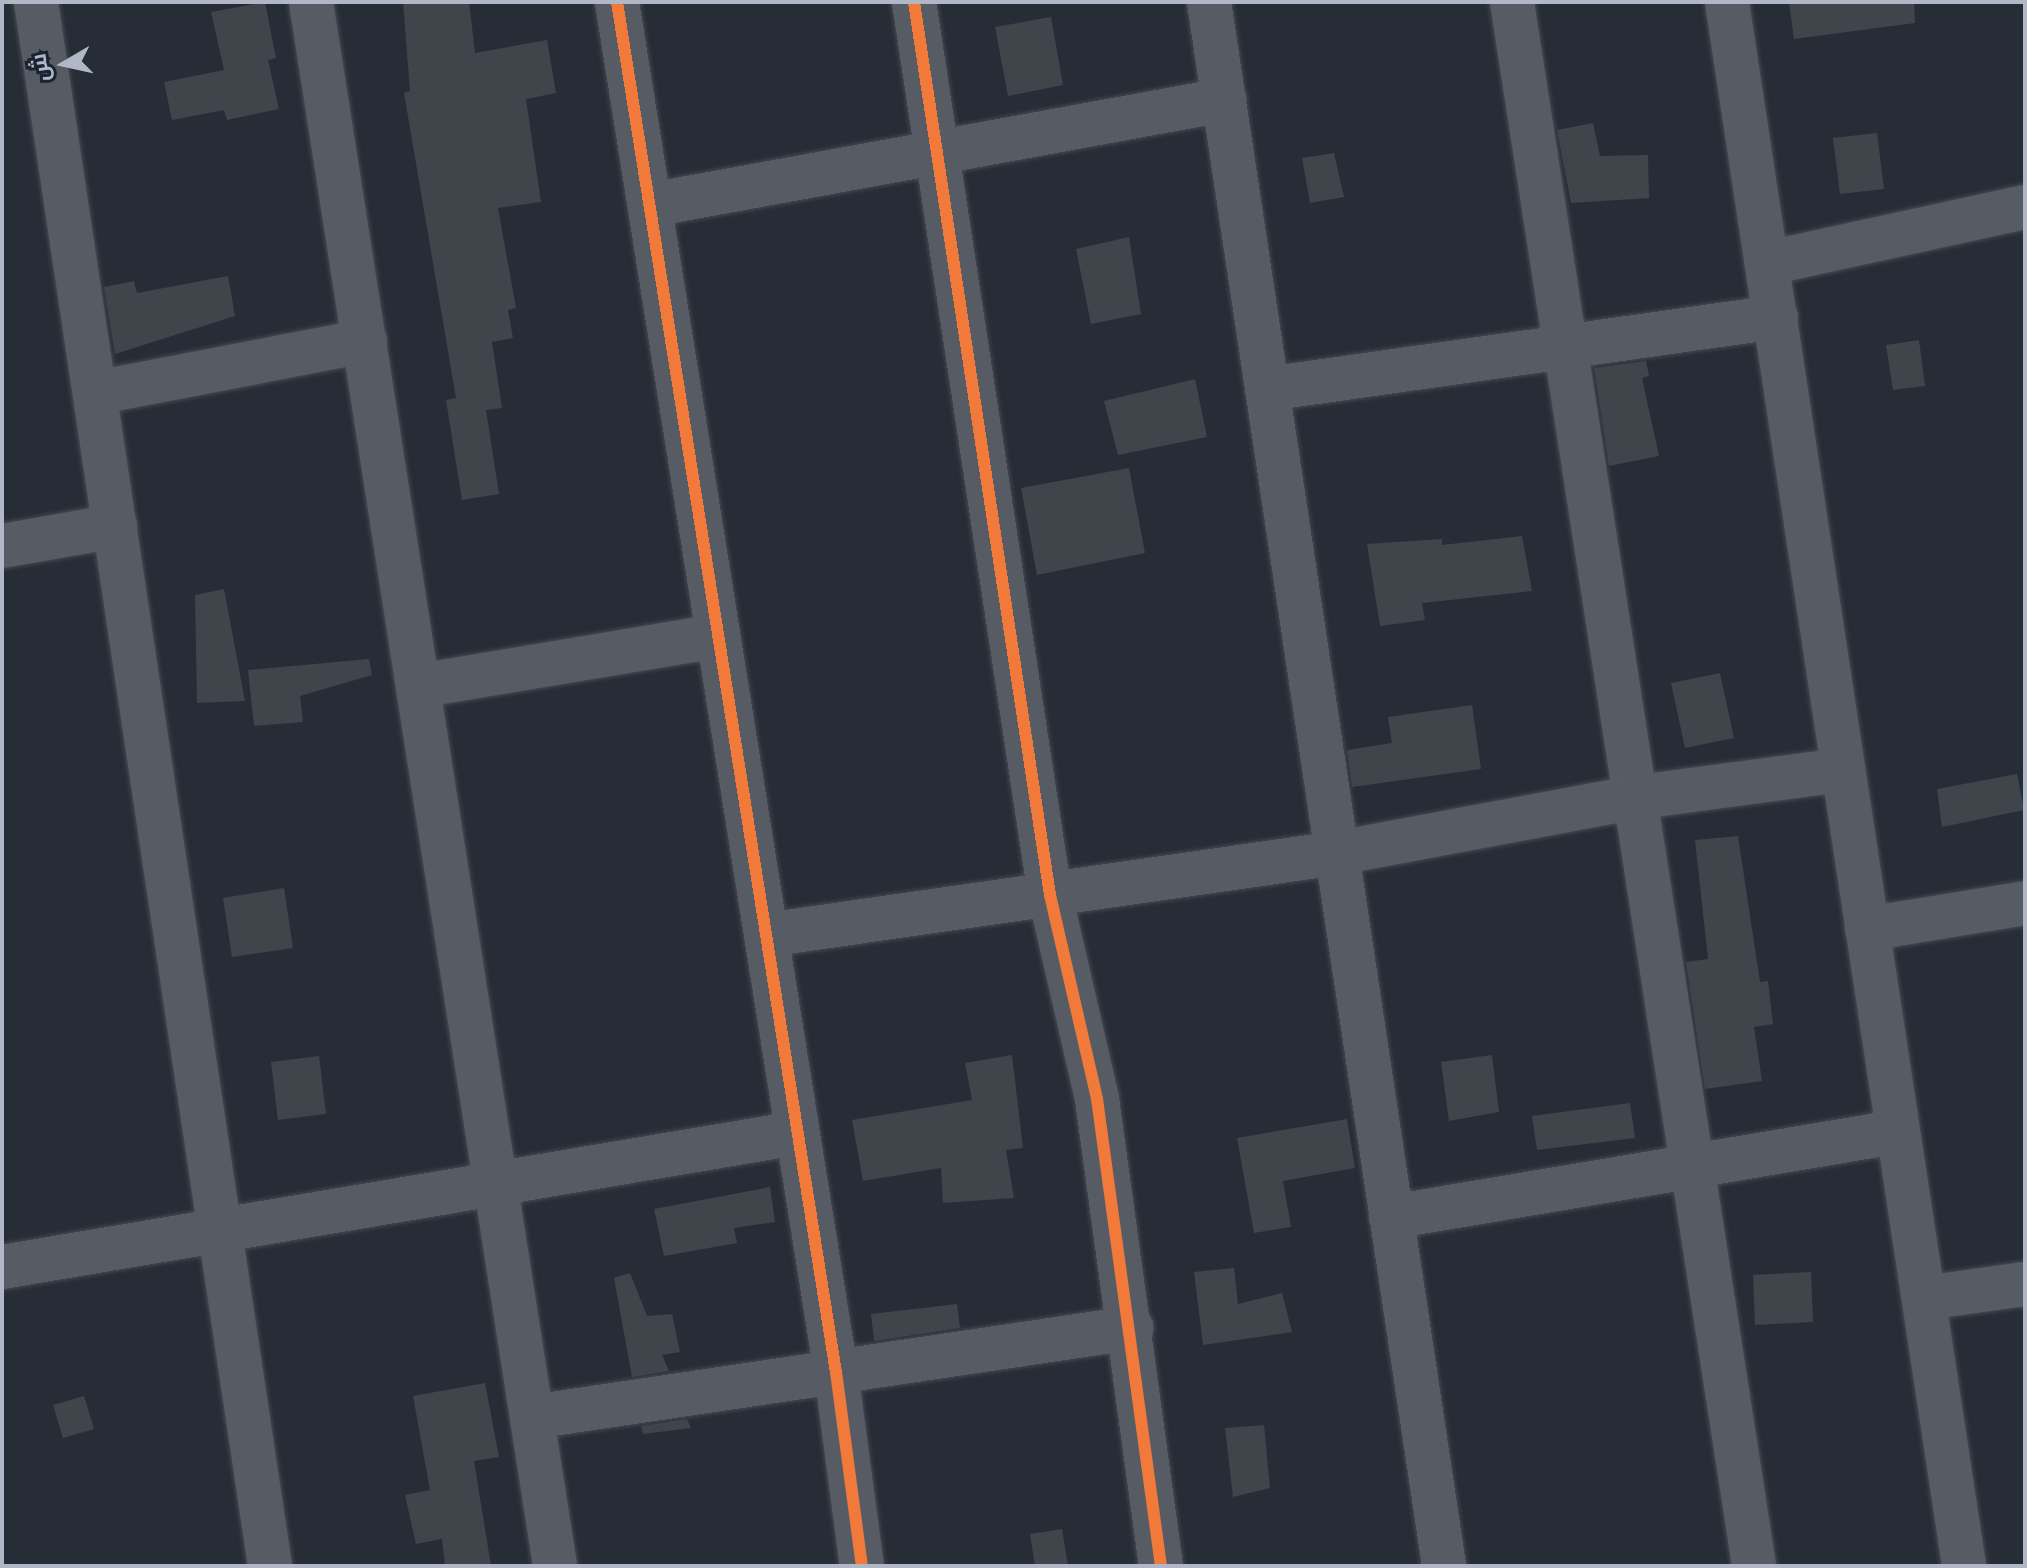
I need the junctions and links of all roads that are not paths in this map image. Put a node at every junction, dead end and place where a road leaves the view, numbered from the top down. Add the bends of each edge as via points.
1 (36, 2) edge
2 (311, 2) edge
3 (617, 2) edge
4 (914, 2) edge
5 (1209, 2) edge
6 (1512, 2) edge
7 (1727, 2) edge
8 (1224, 100) junction
9 (937, 151) junction
10 (650, 205) junction
11 (2025, 207) edge
12 (1768, 263) junction
13 (1776, 317) junction
14 (365, 341) junction
15 (1567, 347) junction
16 (1267, 389) junction
17 (95, 393) junction
18 (115, 526) junction
19 (2, 546) edge
20 (718, 636) junction
21 (418, 686) junction
22 (1842, 770) junction
23 (1632, 798) junction
24 (1337, 853) junction
25 (1050, 895) junction
26 (2025, 903) edge
27 (1867, 929) junction
28 (766, 935) junction
29 (1895, 1132) junction
30 (797, 1133) junction
31 (1692, 1167) junction
32 (496, 1181) junction
33 (1391, 1217) junction
34 (221, 1234) junction
35 (2, 1267) edge
36 (2025, 1284) edge
37 (1925, 1298) junction
38 (1131, 1328) junction
39 (836, 1372) junction
40 (532, 1417) junction
41 (270, 1566) edge
42 (555, 1566) edge
43 (862, 1566) edge
44 (1161, 1566) edge
45 (1444, 1566) edge
46 (1754, 1566) edge
47 (1964, 1566) edge

1 - 17 street
2 - 14 street
3 - 10 street
4 - 9 street
5 - 8 street
6 - 15 street
7 - 12 street
8 - 9 street
8 - 16 street
9 - 10 street
9 - 25 street
10 - 20 street
11 - 12 street
12 - 13 street
13 - 15 street
13 - 22 street
14 - 17 street
14 - 21 street
15 - 16 street
15 - 23 street
16 - 24 street
17 - 18 street
18 - 19 street
18 - 34 street
20 - 21 street
20 - 28 street
21 - 32 street
22 - 23 street
22 - 27 street
23 - 24 street
23 - 31 street
24 - 25 street
24 - 33 street
25 - 28 street
25 - 38 street via 1097,1099
26 - 27 street
27 - 29 street
28 - 30 street
29 - 31 street
29 - 37 street
30 - 32 street
30 - 39 street
31 - 33 street
31 - 46 street
32 - 34 street
32 - 40 street
33 - 45 street
34 - 35 street
34 - 41 street
36 - 37 street
37 - 47 street
38 - 39 street
38 - 44 street
39 - 40 street
39 - 43 street
40 - 42 street

